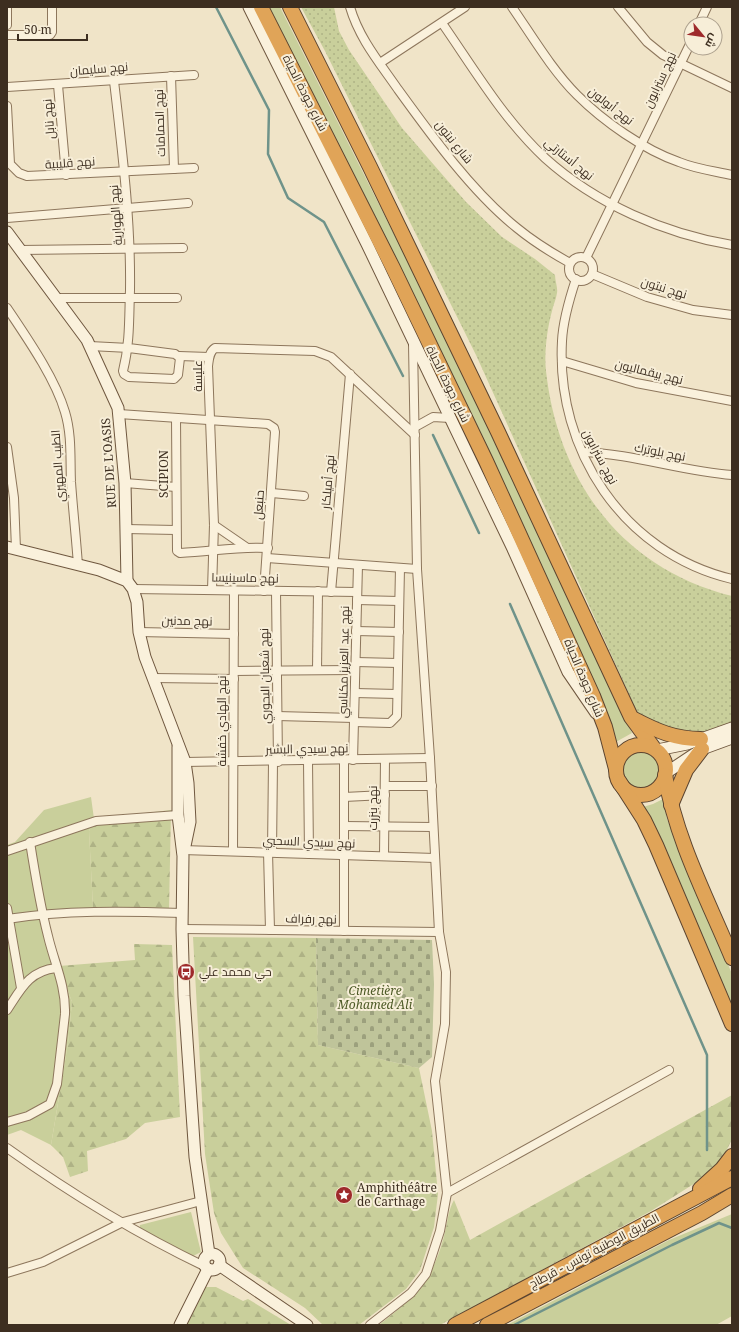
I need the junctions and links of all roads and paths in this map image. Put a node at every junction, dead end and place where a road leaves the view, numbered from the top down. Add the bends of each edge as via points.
1 (7, 7) edge
2 (52, 7) edge
3 (249, 7) edge
4 (261, 7) edge
5 (290, 7) edge
6 (350, 7) edge
7 (465, 7) edge
8 (512, 7) edge
9 (618, 7) edge
10 (442, 23) junction
11 (7, 25) edge
12 (7, 35) edge
13 (685, 56) edge
14 (380, 63) junction
15 (681, 65) junction
16 (194, 75) dead end
17 (171, 76) junction
18 (114, 81) junction
19 (58, 85) junction
20 (7, 87) edge
21 (732, 88) edge
22 (7, 106) edge
23 (642, 144) junction
24 (8, 165) edge
25 (194, 168) dead end
26 (174, 169) junction
27 (125, 171) junction
28 (732, 175) edge
29 (66, 176) junction
30 (188, 203) dead end
31 (612, 204) junction
32 (127, 206) junction
33 (7, 218) edge
34 (7, 232) edge
35 (732, 245) edge
36 (130, 248) junction
37 (183, 248) dead end
38 (20, 250) junction
39 (586, 258) junction
40 (570, 264) junction
41 (592, 274) junction
42 (576, 280) junction
43 (56, 298) junction
44 (177, 298) dead end
45 (130, 299) junction
46 (7, 308) edge
47 (732, 309) edge
48 (732, 315) edge
49 (413, 343) junction
50 (90, 346) junction
51 (128, 348) junction
52 (179, 356) junction
53 (209, 357) junction
54 (562, 361) junction
55 (350, 374) junction
56 (732, 401) edge
57 (119, 414) junction
58 (176, 418) junction
59 (450, 418) junction
60 (211, 421) junction
61 (415, 431) junction
62 (7, 447) edge
63 (583, 452) junction
64 (732, 475) edge
65 (125, 483) junction
66 (176, 487) junction
67 (272, 493) junction
68 (304, 496) dead end
69 (214, 525) junction
70 (126, 528) junction
71 (176, 530) junction
72 (246, 547) junction
73 (11, 548) edge
74 (268, 548) junction
75 (213, 552) junction
76 (267, 558) junction
77 (333, 563) junction
78 (78, 565) junction
79 (358, 565) junction
80 (400, 568) junction
81 (417, 569) junction
82 (732, 579) edge
83 (130, 585) junction
84 (212, 590) junction
85 (234, 590) junction
86 (264, 590) junction
87 (276, 591) junction
88 (318, 591) junction
89 (331, 592) junction
90 (357, 596) junction
91 (399, 601) junction
92 (356, 631) junction
93 (139, 632) junction
94 (399, 632) junction
95 (234, 634) junction
96 (398, 663) junction
97 (356, 666) junction
98 (277, 670) junction
99 (317, 670) junction
100 (234, 675) junction
101 (153, 678) junction
102 (355, 693) junction
103 (397, 694) junction
104 (277, 716) junction
105 (631, 717) junction
106 (354, 720) junction
107 (605, 727) junction
108 (732, 728) edge
109 (732, 738) edge
110 (702, 744) junction
111 (178, 747) junction
112 (655, 749) junction
113 (430, 758) junction
114 (385, 759) junction
115 (344, 760) junction
116 (353, 760) junction
117 (308, 761) junction
118 (185, 762) junction
119 (234, 762) junction
120 (275, 762) junction
121 (666, 774) junction
122 (617, 775) junction
123 (385, 786) junction
124 (432, 786) junction
125 (385, 795) junction
126 (344, 797) junction
127 (670, 805) junction
128 (178, 815) junction
129 (344, 826) junction
130 (433, 826) junction
131 (384, 827) junction
132 (30, 842) junction
133 (7, 851) edge
134 (233, 851) junction
135 (183, 852) junction
136 (270, 852) junction
137 (309, 854) junction
138 (344, 855) junction
139 (384, 856) junction
140 (435, 858) junction
141 (7, 908) edge
142 (182, 912) junction
143 (42, 914) junction
144 (8, 918) edge
145 (182, 929) junction
146 (270, 930) junction
147 (344, 931) junction
148 (439, 932) junction
149 (732, 958) edge
150 (56, 968) junction
151 (21, 988) junction
152 (7, 1010) edge
153 (732, 1024) edge
154 (669, 1070) dead end
155 (7, 1122) edge
156 (7, 1148) edge
157 (732, 1156) edge
158 (732, 1178) edge
159 (447, 1193) junction
160 (732, 1194) edge
161 (201, 1201) junction
162 (688, 1201) junction
163 (732, 1204) edge
164 (702, 1213) junction
165 (123, 1222) junction
166 (209, 1254) junction
167 (219, 1265) junction
168 (207, 1268) junction
169 (7, 1273) edge
170 (180, 1325) edge
171 (308, 1325) edge
172 (370, 1325) edge
173 (455, 1325) edge
174 (487, 1325) edge

1 - 11 street
2 - 12 street via 50,35
3 - 49 street via 364,237
4 - 107 highway, شارع جودة الحياة via 393,268 486,461
5 - 105 highway, شارع جودة الحياة via 495,425
6 - 14 street, شارع نبتون via 361,34
7 - 10 street
8 - 23 street, نهج أبولون via 577,96 618,129
9 - 15 street via 646,42
10 - 14 street
10 - 31 street, نهج أستارتي via 510,119 545,158
13 - 15 street, نهج سترابون
14 - 40 street, شارع نبتون via 418,116 481,193 517,229
15 - 21 street
15 - 23 street, نهج سترابون
16 - 17 street, نهج سليمان
17 - 18 street, نهج سليمان
17 - 26 street, نهج الحمامات
18 - 19 street, نهج سليمان
18 - 27 street, نهج الهوارية
19 - 20 street, نهج سليمان
19 - 29 street, نهج نابل
22 - 24 street, نهج قليبية
23 - 28 street, نهج أبولون via 679,163
23 - 31 street, نهج سترابون
24 - 29 street, نهج قليبية via 27,176
25 - 26 street, نهج قليبية
26 - 27 street, نهج قليبية
27 - 29 street, نهج قليبية
27 - 32 street, نهج الهوارية
30 - 32 street
31 - 35 street, نهج أستارتي via 658,226
31 - 39 street, نهج سترابون
32 - 33 street
32 - 36 street, نهج الهوارية
34 - 38 street, RUE DE L'OASIS
36 - 37 street
36 - 38 street
36 - 45 street, نهج الهوارية
38 - 43 street, RUE DE L'OASIS
39 - 40 street via 577,258
39 - 41 street via 592,265
40 - 42 street via 570,273
41 - 42 street via 585,280
41 - 48 street, نهج نبتون via 647,297 693,310
42 - 54 street, نهج سترابون via 566,309
43 - 45 street
43 - 50 street, RUE DE L'OASIS
44 - 45 street
45 - 51 street, نهج الهوارية
46 - 78 street, الطيب المهيري via 28,339 65,412 70,434
47 - 48 street
49 - 59 street
49 - 61 street
50 - 51 street
50 - 57 street, RUE DE L'OASIS
51 - 52 street
51 - 52 street, نهج الهوارية via 123,371 129,377 174,379 178,375
52 - 53 street
53 - 55 street, عليسة via 215,348 315,351 331,357
53 - 60 street, عليسة
54 - 56 street, نهج بيقماليون via 636,383
54 - 63 street, نهج سترابون via 566,409 572,430
55 - 61 street, عليسة
55 - 77 street, نهج أميلكار
57 - 58 street
57 - 65 street, RUE DE L'OASIS
58 - 60 street
58 - 66 street, SCIPION
59 - 61 street via 433,417
59 - 107 street via 568,672
60 - 67 street, حنبعل via 268,424 274,428
60 - 69 street, عليسة
61 - 81 street
62 - 73 street via 14,498
63 - 64 street, نهج بلوترك via 613,454 686,469
63 - 82 street, نهج سترابون via 598,484 623,516 651,541 691,565
65 - 66 street
65 - 70 street, RUE DE L'OASIS
66 - 71 street, SCIPION
67 - 68 street
67 - 74 street, حنبعل
69 - 72 street
69 - 75 street, عليسة
70 - 71 street
70 - 83 street, RUE DE L'OASIS
71 - 75 street, SCIPION via 176,549 179,553
72 - 74 street
72 - 75 street
73 - 78 street
74 - 76 street, حنبعل
75 - 84 street, عليسة
76 - 77 street
76 - 86 street, حنبعل
77 - 79 street
77 - 89 street, نهج أميلكار
78 - 83 street via 99,570
79 - 80 street
79 - 90 street, نهج عبد العزيز مكناسي
80 - 81 street
80 - 91 street
81 - 113 street
83 - 84 street, نهج ماسينيسا
83 - 93 street, RUE DE L'OASIS via 137,602
84 - 85 street, نهج ماسينيسا
85 - 86 street, نهج ماسينيسا
85 - 95 street, نهج الهادي خفشة
86 - 87 street, نهج ماسينيسا
87 - 88 street, نهج ماسينيسا
87 - 98 street, نهج شعبان البحوري
88 - 89 street, نهج ماسينيسا
88 - 99 street
89 - 90 street, نهج ماسينيسا
90 - 91 street, نهج ماسينيسا
90 - 92 street, نهج عبد العزيز مكناسي
91 - 94 street
92 - 94 street
92 - 97 street, نهج عبد العزيز مكناسي
93 - 95 street, نهج مدنين
93 - 101 street, RUE DE L'OASIS
94 - 96 street
95 - 100 street, نهج الهادي خفشة
96 - 97 street
96 - 103 street
97 - 99 street
97 - 102 street, نهج عبد العزيز مكناسي
98 - 99 street
98 - 100 street
98 - 104 street, نهج شعبان البحوري
100 - 101 street
100 - 119 street, نهج الهادي خفشة
101 - 111 street, RUE DE L'OASIS
102 - 103 street
102 - 106 street, نهج عبد العزيز مكناسي
103 - 106 street via 396,716 390,723
104 - 106 street
104 - 120 street, نهج شعبان البحوري
105 - 110 highway via 665,734
105 - 112 highway, شارع جودة الحياة
106 - 116 street, نهج عبد العزيز مكناسي
107 - 122 highway, شارع جودة الحياة
108 - 110 street
109 - 110 street
110 - 112 street
110 - 121 street
110 - 127 highway via 686,770
111 - 118 street
111 - 128 street
112 - 121 highway, شارع جودة الحياة via 666,764
112 - 122 highway via 646,745 632,746 620,755
113 - 114 street, نهج سيدي البشير
113 - 124 street
114 - 116 street, نهج سيدي البشير
114 - 123 street, نهج بنزرت
115 - 116 street, نهج سيدي البشير
115 - 117 street, نهج سيدي البشير
115 - 126 street
117 - 120 street, نهج سيدي البشير
117 - 137 street
118 - 119 street, نهج سيدي البشير
118 - 135 street via 190,822
119 - 120 street, نهج سيدي البشير
119 - 134 street, نهج الهادي خفشة
120 - 136 street, نهج شعبان البحوري
121 - 122 highway via 658,788 644,794 629,792
121 - 127 highway, شارع جودة الحياة
122 - 153 highway, شارع جودة الحياة via 656,845
123 - 124 street
123 - 125 street, نهج بنزرت
124 - 130 street
125 - 126 street
125 - 131 street, نهج بنزرت
126 - 129 street
127 - 149 highway, شارع جودة الحياة via 678,831
128 - 132 street via 96,821
128 - 135 street
129 - 131 street
129 - 138 street
130 - 131 street
130 - 140 street
131 - 139 street, نهج بنزرت
132 - 133 street
132 - 143 street
134 - 135 street, نهج سيدي السحبي
134 - 136 street, نهج سيدي السحبي
135 - 142 street
136 - 137 street, نهج سيدي السحبي
136 - 146 street, نهج شعبان البحوري
137 - 138 street, نهج سيدي السحبي
138 - 139 street, نهج سيدي السحبي
138 - 147 street
139 - 140 street, نهج سيدي السحبي
140 - 148 street
141 - 144 street
142 - 143 street via 119,910
142 - 145 street
143 - 144 street
143 - 150 street
144 - 151 street
145 - 146 street, نهج رفراف
145 - 161 street via 195,1157
146 - 147 street, نهج رفراف
147 - 148 street, نهج رفراف
148 - 159 street via 446,972 445,1024 435,1081
150 - 151 street via 32,976
150 - 155 street via 65,1003 62,1048 54,1092 50,1104 39,1111
151 - 152 street
154 - 159 street
156 - 165 street
157 - 162 highway
158 - 162 highway, الطريق الوطنية تونس - قرطاج
159 - 172 street via 440,1231 426,1274 411,1293
160 - 164 highway, الطريق الوطنية تونس - قرطاج
161 - 165 street
161 - 166 street
162 - 173 highway, الطريق الوطنية تونس - قرطاج
163 - 164 highway
164 - 174 highway, الطريق الوطنية تونس - قرطاج
165 - 168 street via 147,1238
165 - 169 street via 43,1262
166 - 167 street via 218,1257
166 - 168 street via 203,1261
167 - 168 street via 214,1269
167 - 171 street
168 - 170 street

